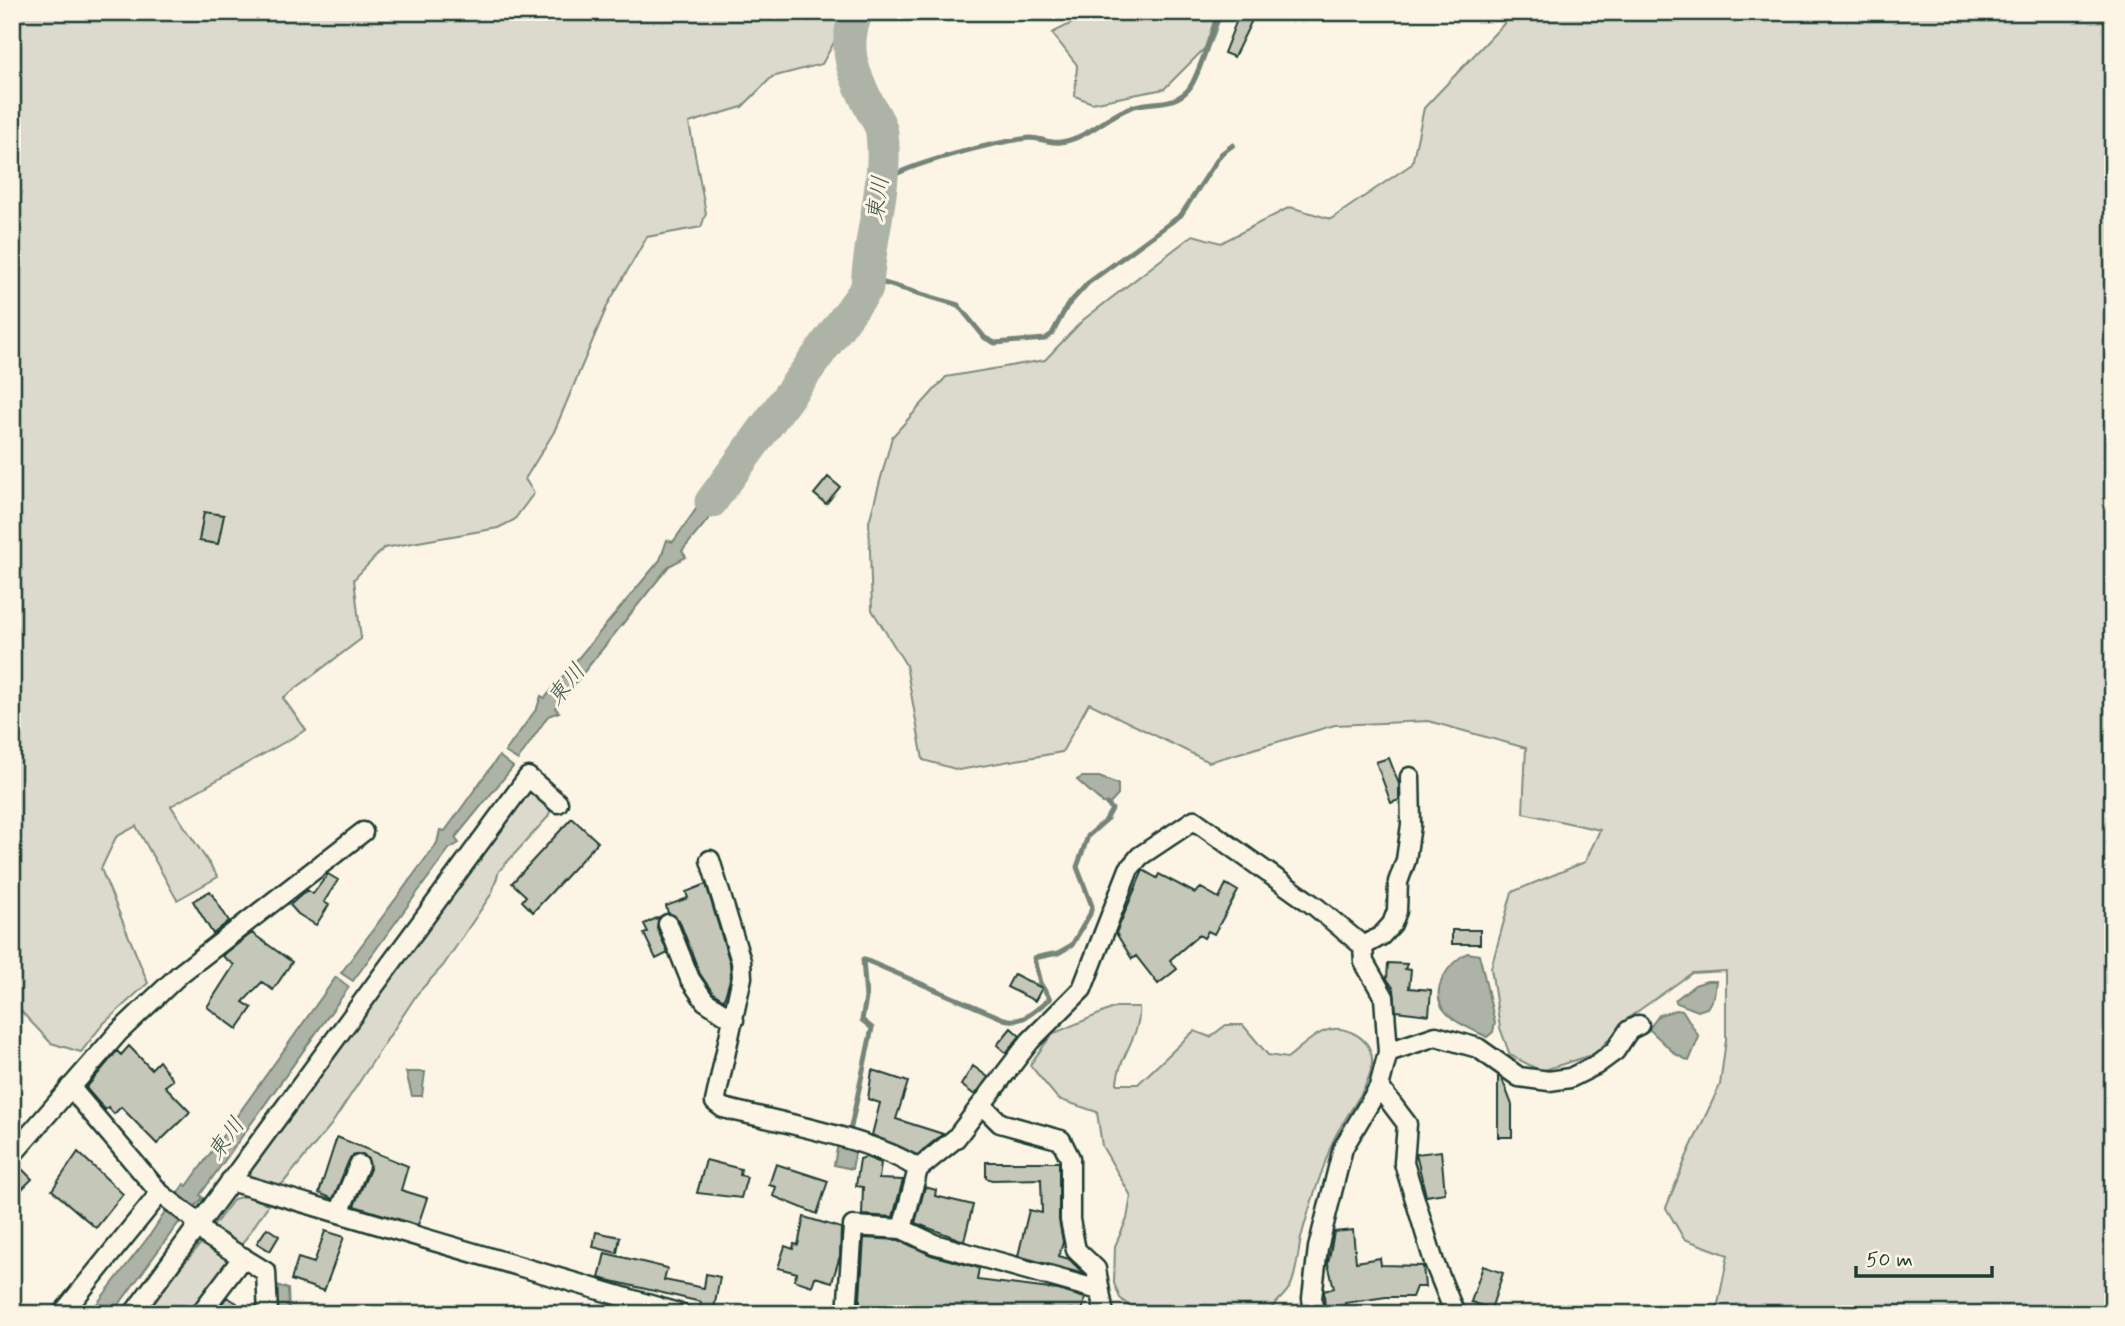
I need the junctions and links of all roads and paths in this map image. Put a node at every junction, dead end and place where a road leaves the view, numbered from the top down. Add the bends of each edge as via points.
1 (1410, 777) dead end
2 (558, 803) dead end
3 (363, 832) dead end
4 (710, 860) dead end
5 (668, 924) dead end
6 (1363, 946) junction
7 (734, 1020) junction
8 (1639, 1025) dead end
9 (1388, 1052) junction
10 (70, 1087) junction
11 (1379, 1087) junction
12 (982, 1105) junction
13 (12, 1155) edge
14 (359, 1165) dead end
15 (918, 1169) junction
16 (230, 1181) junction
17 (165, 1197) junction
18 (339, 1213) junction
19 (194, 1222) junction
20 (902, 1229) junction
21 (243, 1257) junction
22 (1099, 1290) junction
23 (62, 1314) edge
24 (133, 1314) edge
25 (200, 1314) edge
26 (268, 1314) edge
27 (681, 1314) edge
28 (847, 1314) edge
29 (1104, 1314) edge
30 (1314, 1314) edge
31 (1455, 1314) edge

1 - 6 street via 1412,825 1398,881 1397,911 1381,936
2 - 16 street via 528,776
3 - 10 street via 180,974
4 - 7 street via 741,961
5 - 7 street via 690,979 705,1001
6 - 9 street via 1364,962 1384,998
6 - 12 street via 1195,820 1140,856 1129,869 1082,989 1030,1041
7 - 15 street via 715,1102 723,1108 861,1144
8 - 9 street via 1596,1065 1570,1078 1549,1081 1519,1077 1478,1048 1436,1036
9 - 11 street
10 - 13 street
10 - 17 street
11 - 30 street via 1343,1148 1318,1248
11 - 31 street via 1407,1124 1404,1163
12 - 15 street via 956,1138
12 - 22 street via 1000,1124 1061,1140 1070,1158 1070,1220 1076,1250 1096,1269
14 - 18 street
15 - 20 street
16 - 18 street
16 - 19 street
17 - 19 street
17 - 23 street
18 - 27 street
19 - 21 street
19 - 24 street
20 - 22 street via 934,1244
20 - 28 street via 853,1226
21 - 25 street
21 - 26 street via 266,1272
22 - 29 street

